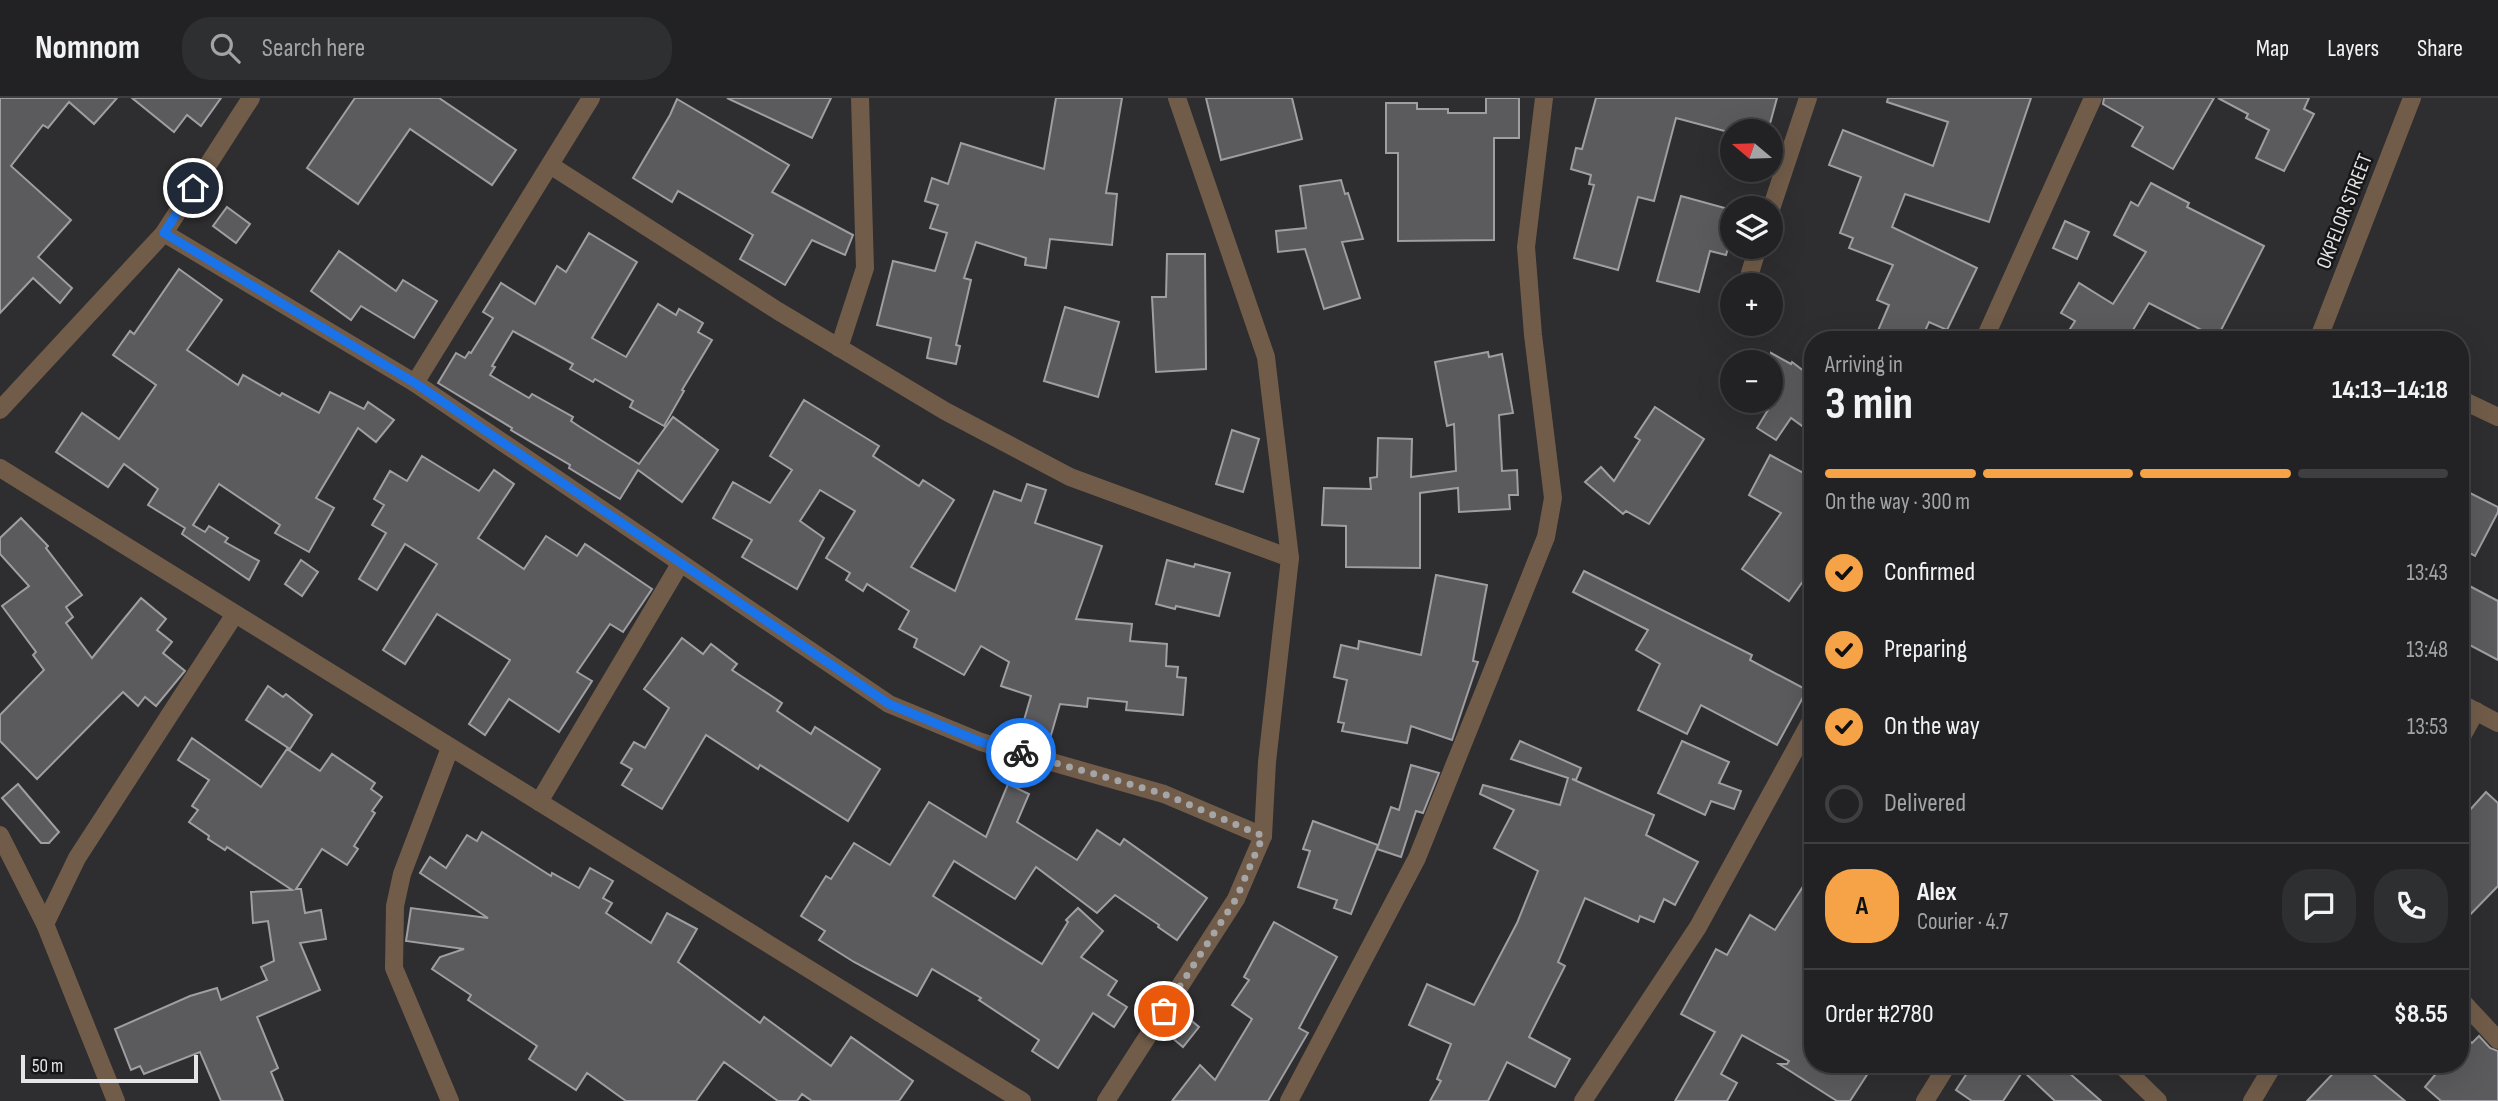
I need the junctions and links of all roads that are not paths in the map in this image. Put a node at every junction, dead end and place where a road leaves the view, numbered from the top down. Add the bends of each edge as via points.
1 (251, 98) edge
2 (591, 98) edge
3 (860, 98) edge
4 (1177, 98) edge
5 (1544, 98) edge
6 (1808, 98) edge
7 (2092, 98) edge
8 (2412, 98) edge
9 (551, 165) junction
10 (1775, 196) edge
11 (164, 233) junction
12 (1754, 259) edge
13 (1750, 272) dead end
14 (1988, 331) edge
15 (2326, 331) edge
16 (839, 348) junction
17 (415, 383) junction
18 (2469, 403) edge
19 (0, 410) edge
20 (2498, 417) edge
21 (0, 468) edge
22 (1290, 558) junction
23 (680, 564) junction
24 (234, 614) junction
25 (2469, 708) edge
26 (2498, 723) edge
27 (1804, 734) edge
28 (450, 747) junction
29 (539, 802) junction
30 (0, 835) edge
31 (1263, 836) junction
32 (45, 924) junction
33 (2469, 1009) edge
34 (2498, 1040) edge
35 (1942, 1073) edge
36 (2129, 1073) edge
37 (2269, 1073) edge
38 (116, 1101) edge
39 (450, 1101) edge
40 (1021, 1101) edge
41 (1106, 1101) edge
42 (1289, 1101) edge
43 (1583, 1101) edge
44 (1925, 1101) edge
45 (2158, 1101) edge
46 (2252, 1101) edge

1 - 11 street
2 - 9 street
3 - 16 street via 865,268
4 - 22 street via 1266,357
5 - 42 street via 1526,247 1553,498 1546,537 1417,858
6 - 10 street
7 - 14 street
8 - 15 street, OKPELOR STREET
9 - 16 street
9 - 17 street
11 - 17 street
11 - 19 street
12 - 13 street
16 - 22 street via 1070,477
17 - 23 street
18 - 20 street
21 - 24 street
22 - 31 street
23 - 29 street
23 - 31 street via 889,704 981,742 1164,794
24 - 28 street
24 - 32 street via 77,858
25 - 26 street
27 - 43 street via 1698,927
28 - 29 street
28 - 39 street via 394,906 394,968
29 - 40 street
30 - 32 street
31 - 41 street via 1236,899
32 - 38 street
33 - 34 street
35 - 44 street
36 - 45 street
37 - 46 street

